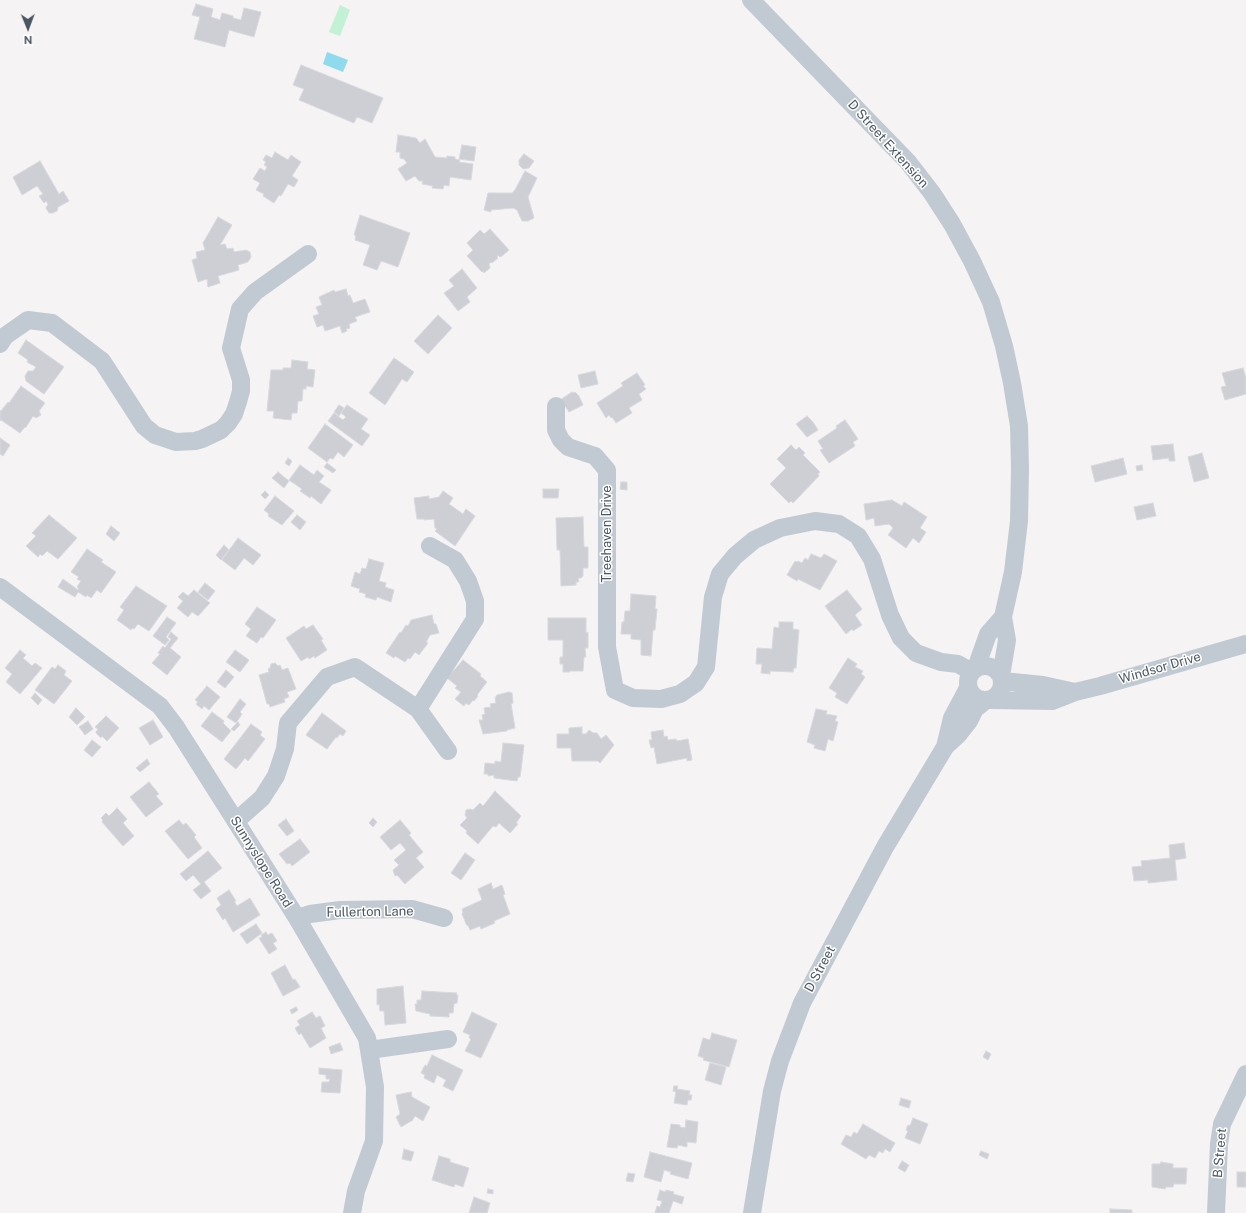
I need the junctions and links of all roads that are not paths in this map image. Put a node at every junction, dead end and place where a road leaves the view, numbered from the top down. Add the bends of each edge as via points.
1 (751, 0) edge
2 (308, 254) dead end
3 (0, 344) edge
4 (556, 406) dead end
5 (430, 546) dead end
6 (0, 587) edge
7 (1003, 617) junction
8 (1246, 644) edge
9 (971, 678) junction
10 (1002, 678) junction
11 (1075, 692) junction
12 (988, 700) junction
13 (418, 709) junction
14 (945, 747) junction
15 (448, 751) dead end
16 (236, 821) junction
17 (297, 918) junction
18 (444, 918) dead end
19 (448, 1039) dead end
20 (369, 1050) junction
21 (1246, 1074) edge
22 (352, 1213) edge
23 (752, 1213) edge
24 (1216, 1213) edge

1 - 7 street, D Street Extension via 908,162 952,224 991,302 1004,346 1019,426 1019,521 1013,572
2 - 3 street via 255,292 240,309 231,348 241,380 238,402 228,423 202,439 176,442 155,435 144,426 102,361 52,323 28,320 5,336
4 - 9 street, Treehaven Drive via 556,430 561,440 568,447 594,456 608,470 607,647 615,690 633,698 661,700 680,694 696,683 706,666 713,597 720,574 735,556 754,540 780,528 815,521 839,524 858,536 872,559 890,616 901,638 916,653 941,662
5 - 13 street via 455,560 468,581 475,602 475,619
6 - 16 street, Sunnyslope Road via 160,706
7 - 9 street, D Street Extension via 988,634
7 - 10 street, D Street Extension via 1007,640
8 - 11 street, Windsor Drive
9 - 10 street via 981,666 993,667
9 - 12 street via 975,697
9 - 14 street, D Street via 952,718
10 - 11 street, Windsor Drive
10 - 12 street via 1000,692
11 - 12 street, Windsor Drive via 1052,702
12 - 14 street, D Street via 975,709 958,736
13 - 15 street
13 - 16 street via 355,667 327,677 288,723 285,749 273,782 262,798
14 - 23 street, D Street via 885,847 797,1017 780,1061 772,1091
16 - 17 street, Sunnyslope Road
17 - 18 street, Fullerton Lane via 340,910 412,909
17 - 20 street, Sunnyslope Road via 367,1038
19 - 20 street
20 - 22 street, Sunnyslope Road via 375,1087 374,1141 356,1191
21 - 24 street, B Street via 1222,1124

